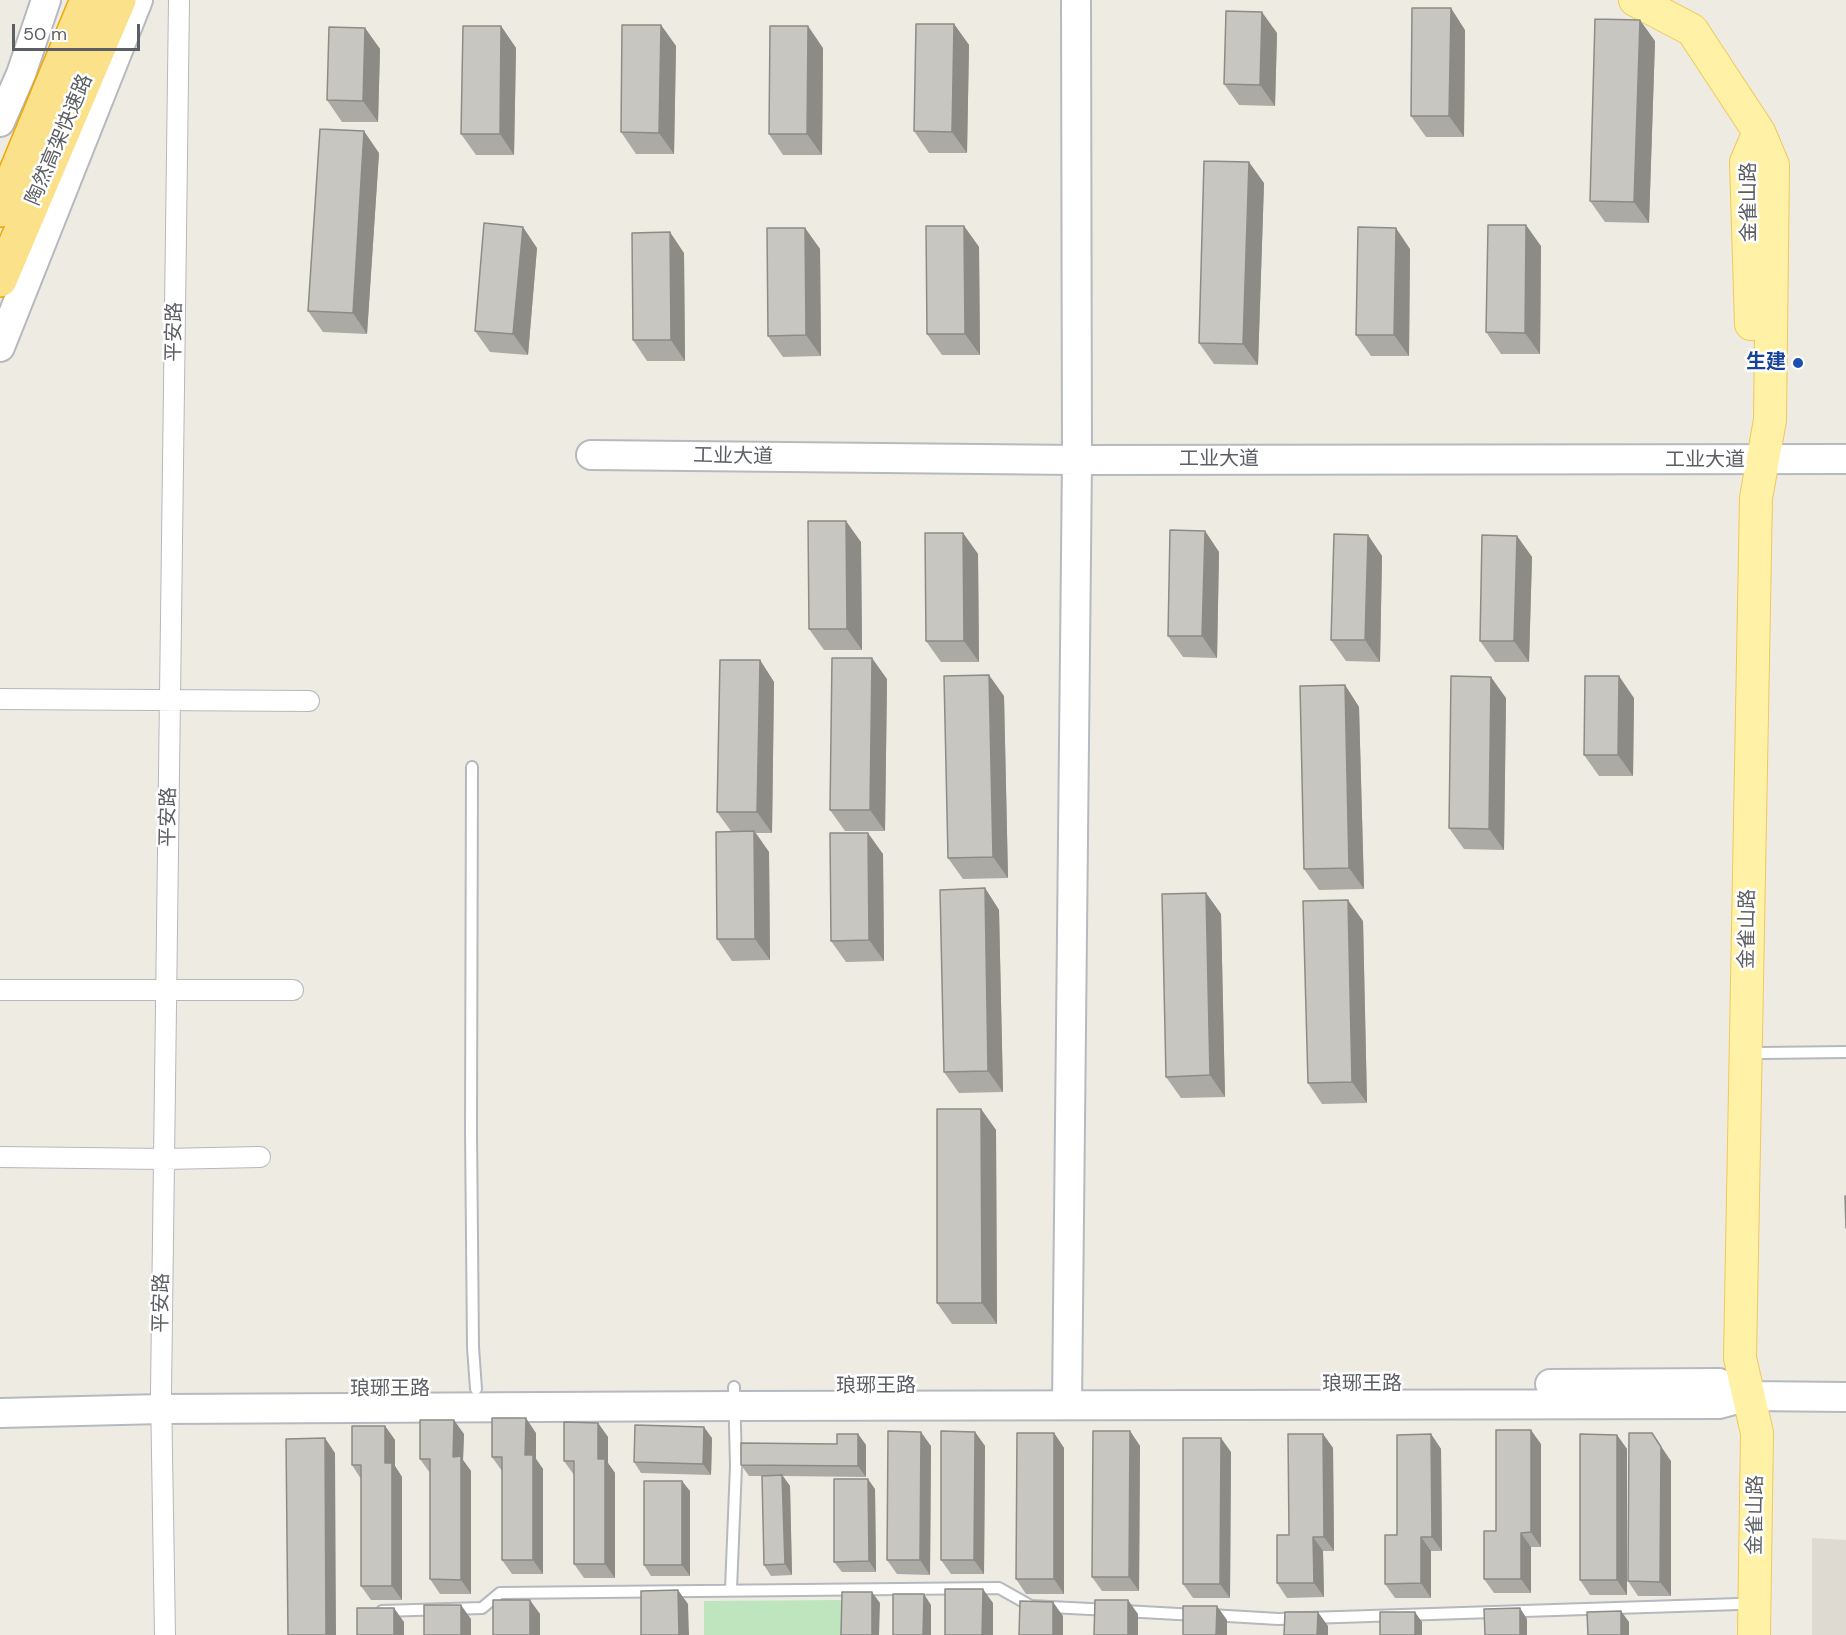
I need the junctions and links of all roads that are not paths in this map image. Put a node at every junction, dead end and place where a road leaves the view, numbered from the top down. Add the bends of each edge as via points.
1 (46, 0) edge
2 (87, 0) edge
3 (119, 0) edge
4 (138, 0) edge
5 (179, 0) edge
6 (1076, 0) edge
7 (1635, 0) edge
8 (0, 122) edge
9 (0, 210) edge
10 (0, 280) edge
11 (0, 347) edge
12 (591, 455) dead end
13 (1846, 459) edge
14 (1077, 460) junction
15 (1763, 461) junction
16 (0, 699) edge
17 (170, 701) junction
18 (309, 701) dead end
19 (472, 767) dead end
20 (0, 990) edge
21 (166, 990) junction
22 (293, 990) dead end
23 (1846, 1052) edge
24 (1761, 1053) junction
25 (0, 1157) edge
26 (260, 1157) dead end
27 (164, 1159) junction
28 (476, 1389) junction
29 (0, 1393) edge
30 (1066, 1395) junction
31 (735, 1396) junction
32 (1749, 1396) junction
33 (1846, 1397) edge
34 (162, 1400) junction
35 (0, 1413) edge
36 (731, 1589) junction
37 (1739, 1604) junction
38 (369, 1611) edge
39 (165, 1635) edge
40 (1738, 1635) edge
41 (1754, 1635) edge

1 - 8 main road
2 - 9 highway, 陶然高架快速路
3 - 10 highway, 陶然高架快速路
4 - 11 main road
5 - 17 street, 平安路
6 - 14 main road
7 - 15 main road, 金雀山路 via 1692,30 1759,132 1746,162 1752,420
12 - 14 main road, 工业大道
13 - 15 main road, 工业大道
14 - 15 main road, 工业大道
14 - 30 main road
15 - 24 main road, 金雀山路 via 1770,499
15 - 32 main road, 金雀山路 via 1756,498 1740,1346
16 - 17 street
17 - 18 street
17 - 21 street, 平安路
19 - 28 lane via 471,1141
20 - 21 street
21 - 22 street
21 - 27 street, 平安路
23 - 24 lane
24 - 32 main road, 金雀山路 via 1757,1359
25 - 27 street
26 - 27 street
27 - 34 street, 平安路
28 - 31 main road, 琅琊王路
28 - 34 main road, 琅琊王路
29 - 34 main road, 琅琊王路
30 - 31 main road, 琅琊王路
30 - 32 main road, 琅琊王路 via 1719,1383
31 - 34 main road, 琅琊王路
31 - 36 lane
32 - 33 main road, 琅琊王路
32 - 37 main road, 金雀山路 via 1742,1432
32 - 41 main road, 金雀山路 via 1757,1433
34 - 35 main road, 琅琊王路
34 - 39 street, 平安路
36 - 37 lane via 999,1588 1030,1606 1278,1619
36 - 38 lane via 500,1593 482,1608
37 - 40 main road, 金雀山路

